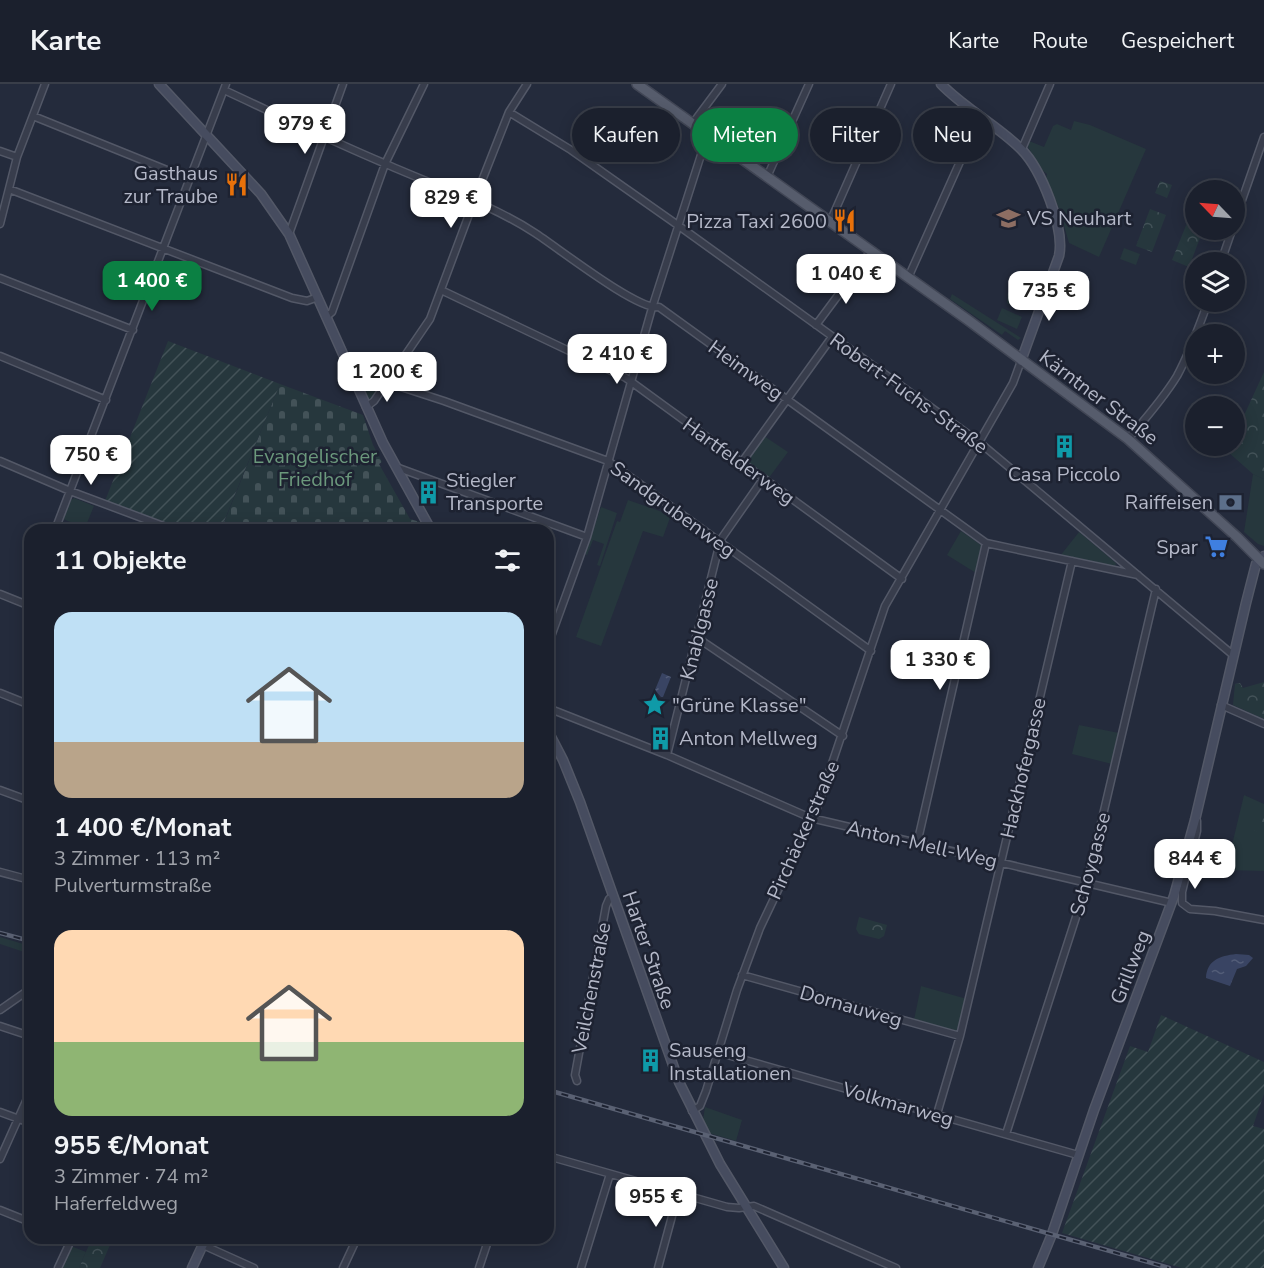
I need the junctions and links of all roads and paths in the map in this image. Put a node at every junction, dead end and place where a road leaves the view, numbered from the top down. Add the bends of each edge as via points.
1 (45, 84) edge
2 (159, 84) edge
3 (343, 84) edge
4 (424, 84) edge
5 (526, 84) edge
6 (637, 84) edge
7 (722, 84) edge
8 (809, 84) edge
9 (891, 84) edge
10 (942, 84) edge
11 (1050, 84) edge
12 (225, 87) edge
13 (704, 108) edge
14 (970, 108) edge
15 (509, 112) junction
16 (33, 116) junction
17 (692, 122) edge
18 (993, 127) edge
19 (206, 134) junction
20 (324, 136) junction
21 (1264, 137) edge
22 (1022, 149) junction
23 (0, 151) edge
24 (17, 157) junction
25 (699, 162) edge
26 (746, 162) edge
27 (960, 162) edge
28 (386, 164) junction
29 (767, 177) junction
30 (189, 179) junction
31 (9, 189) junction
32 (1245, 191) edge
33 (474, 201) junction
34 (830, 222) junction
35 (0, 224) edge
36 (679, 226) junction
37 (289, 234) junction
38 (162, 248) junction
39 (871, 251) junction
40 (0, 278) edge
41 (908, 278) junction
42 (441, 290) junction
43 (318, 297) junction
44 (652, 309) junction
45 (1204, 312) edge
46 (326, 317) junction
47 (816, 325) junction
48 (133, 330) junction
49 (832, 337) junction
50 (0, 356) edge
51 (1021, 361) junction
52 (349, 370) junction
53 (387, 382) junction
54 (630, 383) junction
55 (787, 399) junction
56 (106, 400) junction
57 (366, 407) junction
58 (1128, 439) junction
59 (979, 442) junction
60 (0, 461) edge
61 (608, 461) junction
62 (742, 462) junction
63 (396, 467) junction
64 (763, 479) junction
65 (70, 491) junction
66 (939, 511) junction
67 (57, 524) edge
68 (158, 524) edge
69 (428, 524) edge
70 (552, 524) edge
71 (554, 525) edge
72 (587, 537) junction
73 (719, 542) junction
74 (986, 543) junction
75 (1263, 560) edge
76 (1072, 561) junction
77 (1138, 575) junction
78 (902, 579) junction
79 (1156, 589) junction
80 (0, 594) edge
81 (24, 603) edge
82 (554, 628) edge
83 (696, 637) junction
84 (871, 651) junction
85 (1233, 654) junction
86 (0, 693) edge
87 (24, 703) edge
88 (1221, 705) junction
89 (554, 710) edge
90 (1264, 724) edge
91 (843, 736) junction
92 (554, 742) edge
93 (667, 755) junction
94 (0, 790) edge
95 (24, 799) edge
96 (1197, 810) junction
97 (811, 818) junction
98 (917, 844) junction
99 (1000, 863) junction
100 (0, 872) edge
101 (24, 878) edge
102 (1087, 883) junction
103 (613, 897) junction
104 (1172, 903) junction
105 (1264, 920) edge
106 (742, 975) junction
107 (24, 993) edge
108 (0, 1010) edge
109 (0, 1026) edge
110 (24, 1034) edge
111 (960, 1036) junction
112 (717, 1052) junction
113 (577, 1081) dead end
114 (24, 1106) edge
115 (692, 1111) junction
116 (0, 1112) edge
117 (937, 1114) junction
118 (18, 1119) junction
119 (24, 1121) edge
120 (1006, 1134) junction
121 (1078, 1155) junction
122 (554, 1158) edge
123 (0, 1159) edge
124 (610, 1174) junction
125 (678, 1194) junction
126 (747, 1207) junction
127 (0, 1209) edge
128 (24, 1219) edge
129 (68, 1244) edge
130 (203, 1244) edge
131 (210, 1244) edge
132 (354, 1244) edge
133 (487, 1244) edge
134 (885, 1266) edge
135 (58, 1268) edge
136 (192, 1268) edge
137 (255, 1268) edge
138 (343, 1268) edge
139 (479, 1268) edge
140 (581, 1268) edge
141 (657, 1268) edge
142 (784, 1268) edge
143 (896, 1268) edge
144 (1038, 1268) edge

1 - 16 street
2 - 19 main road
3 - 20 street
4 - 28 street
5 - 15 street
6 - 17 main road, Kärntner Straße
7 - 13 street
8 - 29 street
9 - 34 street
10 - 14 main road
11 - 22 street
12 - 19 street
12 - 20 street, Heimweg
15 - 33 street
15 - 36 street, Robert-Fuchs-Straße
16 - 24 street
16 - 30 street
18 - 22 main road
19 - 30 street
19 - 37 main road via 261,194
20 - 28 street, Heimweg
20 - 37 street
21 - 32 street
22 - 51 main road via 1051,203 1061,241 1055,269
23 - 24 street
24 - 31 street
25 - 36 street
26 - 29 main road, Kärntner Straße
27 - 41 street
28 - 33 street, Heimweg
28 - 46 street via 332,312
29 - 34 main road, Kärntner Straße
30 - 38 street
31 - 35 street
31 - 38 street
33 - 42 street
33 - 44 street, Heimweg via 532,231
34 - 39 main road, Kärntner Straße
36 - 44 street
36 - 47 street, Robert-Fuchs-Straße
37 - 43 main road
38 - 43 street via 292,298 307,301
38 - 48 street
39 - 41 main road, Kärntner Straße
39 - 47 street
40 - 48 street
41 - 51 main road, Kärntner Straße
42 - 53 street via 430,319
42 - 54 street, Hartfelderweg
43 - 46 main road
44 - 54 street
44 - 55 street, Heimweg via 659,307
45 - 58 street via 1177,376
46 - 52 main road
47 - 49 street, Robert-Fuchs-Straße
48 - 56 street
49 - 55 street
49 - 59 street, Robert-Fuchs-Straße
50 - 56 street
51 - 58 main road, Kärntner Straße
51 - 59 street, Pirchäckerstraße via 1018,374
52 - 53 street, Sandgrubenweg
52 - 57 main road
53 - 57 street
53 - 61 street, Sandgrubenweg
54 - 61 street
54 - 62 street, Hartfelderweg
55 - 62 street
55 - 66 street, Heimweg
56 - 65 street
57 - 63 main road
58 - 75 main road, Kärntner Straße
59 - 66 street, Pirchäckerstraße
59 - 77 street, Robert-Fuchs-Straße
60 - 65 street
61 - 72 street
61 - 73 street, Sandgrubenweg
62 - 64 street, Hartfelderweg
63 - 69 main road
63 - 70 street
64 - 73 street, Knablgasse
64 - 78 street, Hartfelderweg
65 - 67 street
65 - 68 street
66 - 74 street, Heimweg
66 - 78 street, Pirchäckerstraße
71 - 72 street
72 - 82 street
73 - 83 street, Knablgasse
73 - 84 street, Sandgrubenweg
74 - 76 street, Heimweg
74 - 98 street
75 - 85 main road, Grillweg via 1256,564
76 - 77 street, Heimweg
76 - 99 street, Hackhofergasse
77 - 79 street, Robert-Fuchs-Straße
78 - 84 street, Pirchäckerstraße via 885,606
79 - 85 street, Robert-Fuchs-Straße
79 - 102 street, Schoygasse
80 - 81 street
83 - 91 street
83 - 93 street, Knablgasse
84 - 91 street, Pirchäckerstraße
85 - 88 main road, Grillweg
86 - 87 street
88 - 90 street
88 - 96 main road, Grillweg
89 - 93 street, Anton-Mell-Weg
91 - 97 street, Pirchäckerstraße
92 - 103 main road, Harter Straße
93 - 97 street, Anton-Mell-Weg
94 - 95 street
96 - 104 main road, Grillweg
96 - 105 street via 1197,831 1182,903 1190,909
97 - 98 street, Anton-Mell-Weg
97 - 106 street, Pirchäckerstraße
98 - 99 street, Anton-Mell-Weg
99 - 102 street, Anton-Mell-Weg
99 - 111 street, Hackhofergasse
100 - 101 street
102 - 104 street, Anton-Mell-Weg
102 - 120 street, Schoygasse
103 - 113 street, Veilchenstraße via 606,906
103 - 115 main road, Harter Straße via 664,1044
104 - 121 main road, Grillweg
106 - 111 street, Dornauweg
106 - 112 street, Pirchäckerstraße
107 - 108 street
109 - 110 street
111 - 117 street, Hackhofergasse
112 - 115 street, Pirchäckerstraße via 699,1108
112 - 117 street, Volkmarweg
114 - 118 street
115 - 126 main road, Harter Straße
116 - 118 street
117 - 120 street, Volkmarweg
118 - 119 street
118 - 123 street
120 - 121 street, Volkmarweg
121 - 144 main road, Grillweg
122 - 124 street
124 - 125 street
124 - 140 street
125 - 126 street via 727,1207
125 - 141 street
126 - 134 street via 754,1206
126 - 142 main road, Harter Straße
127 - 128 street
129 - 135 street
130 - 136 main road
131 - 137 street
132 - 138 street
133 - 139 street
134 - 143 street

